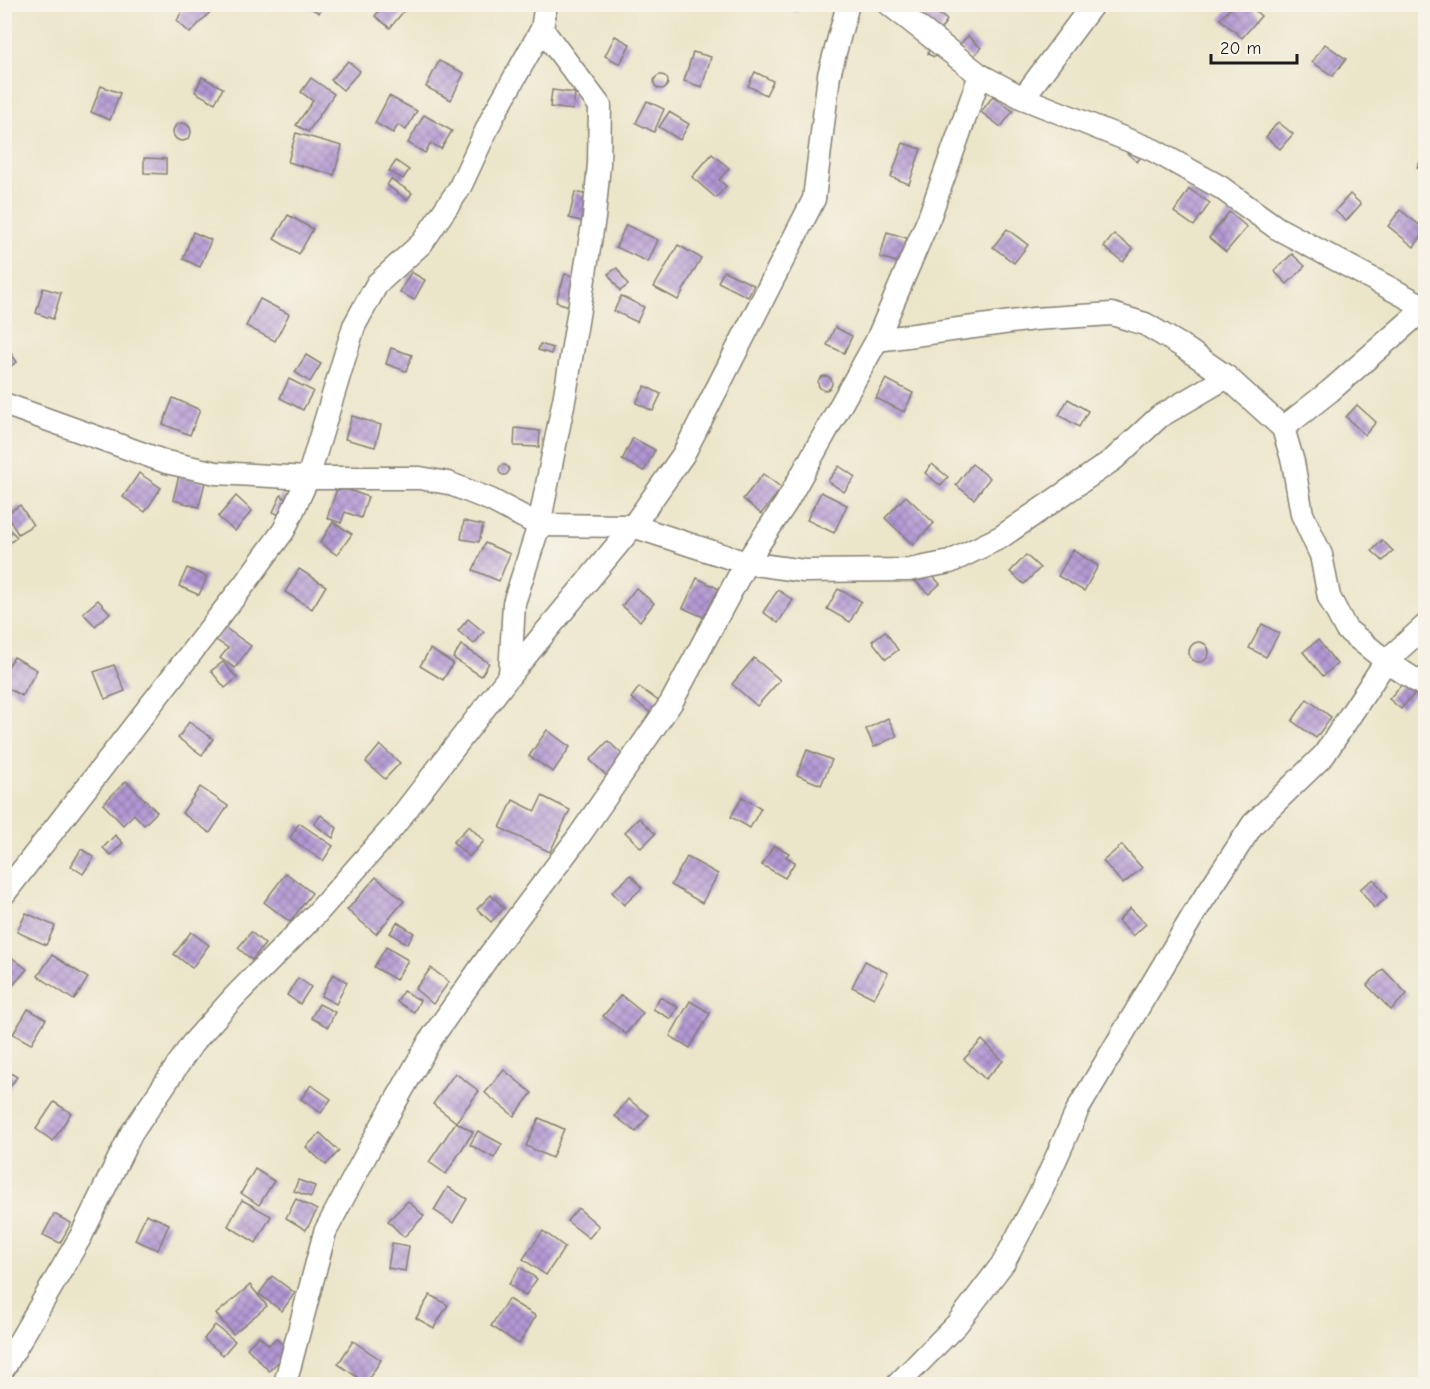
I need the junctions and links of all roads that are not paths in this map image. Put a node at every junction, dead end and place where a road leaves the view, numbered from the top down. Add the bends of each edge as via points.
1 (546, 4) edge
2 (848, 4) edge
3 (889, 4) edge
4 (1093, 4) edge
5 (542, 28) junction
6 (980, 75) junction
7 (1023, 98) junction
8 (1425, 307) edge
9 (877, 340) junction
10 (1227, 376) junction
11 (4, 404) edge
12 (1283, 428) junction
13 (308, 478) junction
14 (539, 525) junction
15 (633, 526) junction
16 (746, 563) junction
17 (1425, 625) edge
18 (1386, 661) junction
19 (510, 675) junction
20 (1425, 687) edge
21 (4, 894) edge
22 (4, 1368) edge
23 (285, 1384) edge
24 (898, 1384) edge

1 - 5 street
2 - 15 street via 829,75 814,199 684,455
3 - 6 street
4 - 7 street
5 - 13 street via 493,116 459,189 422,243 377,284 354,326
5 - 14 street via 600,106 594,218
6 - 7 street
6 - 9 street via 929,218
7 - 8 street via 1153,150 1220,187 1277,228
8 - 12 street
9 - 10 street via 1034,319 1112,314 1145,324
9 - 16 street via 786,503
10 - 12 street
10 - 16 street via 1159,417 1114,459 1001,537 950,562 909,570 848,571 804,571
11 - 13 street via 165,462 216,473
12 - 18 street via 1302,514 1321,555 1329,597 1346,629
13 - 14 street via 420,478 448,483
13 - 21 street via 284,530
14 - 15 street
14 - 19 street via 514,603
15 - 16 street
15 - 19 street
16 - 23 street via 670,703 431,1039 325,1232
17 - 18 street
18 - 20 street
18 - 24 street via 1324,755 1253,824 1195,912 1078,1110 1004,1262 957,1324
19 - 22 street via 386,836 192,1044 131,1134 81,1236

